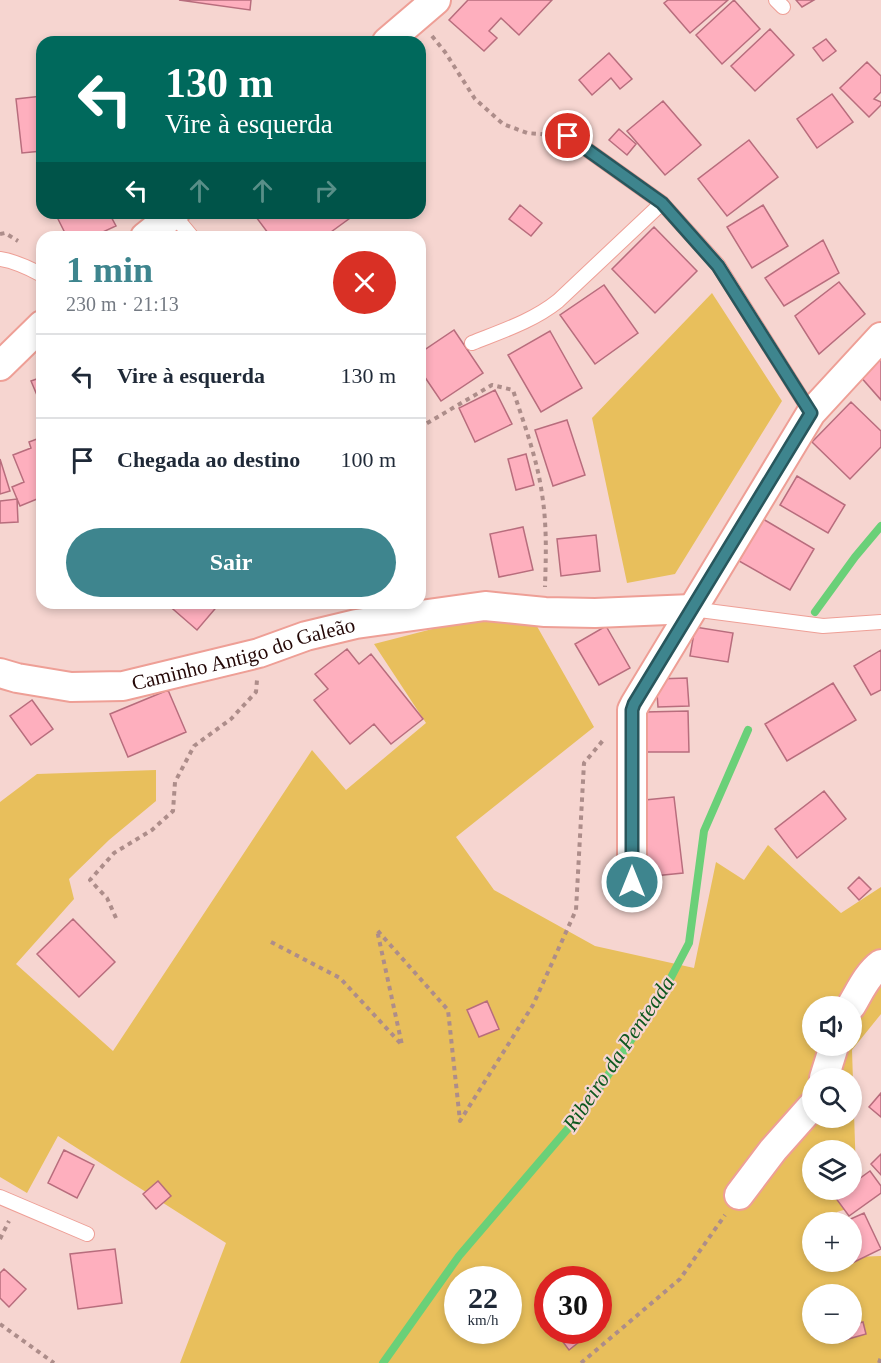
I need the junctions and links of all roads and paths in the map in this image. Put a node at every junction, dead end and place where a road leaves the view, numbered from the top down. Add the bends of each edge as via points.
1 (427, 8) edge
2 (394, 36) edge
3 (568, 136) joint
4 (662, 203) junction
5 (168, 219) edge
6 (178, 219) edge
7 (153, 231) edge
8 (187, 231) edge
9 (0, 259) edge
10 (36, 272) edge
11 (36, 331) edge
12 (881, 337) edge
13 (471, 343) dead end
14 (0, 366) edge
15 (811, 413) junction
16 (426, 424) edge
17 (692, 609) junction
18 (545, 612) junction
19 (881, 622) edge
20 (259, 653) junction
21 (0, 673) edge
22 (606, 737) dead end
23 (632, 882) dead end
24 (116, 918) dead end
25 (271, 942) dead end
26 (881, 964) edge
27 (857, 996) edge
28 (802, 1117) edge
29 (739, 1195) joint
30 (0, 1197) edge
31 (87, 1234) dead end
32 (0, 1324) edge
33 (881, 1357) edge
34 (54, 1363) edge
35 (581, 1363) edge
36 (879, 1363) edge

1 - 2 street
1 - 3 path via 445,52 475,99 503,124 527,133
3 - 4 lane
4 - 13 lane via 544,312
4 - 15 lane via 718,266
5 - 7 street
6 - 8 lane
9 - 10 lane
11 - 14 street
12 - 15 street
15 - 17 street
16 - 18 path via 492,385 513,390 542,492
17 - 18 street, Caminho Antigo do Galeão
17 - 19 lane, Caminho Antigo do Galeão via 823,626
17 - 23 street via 632,710
18 - 20 street, Caminho Antigo do Galeão via 485,606 356,624
20 - 21 street, Caminho Antigo do Galeão via 123,686 71,687
20 - 24 path via 256,692 231,719 194,746 175,782 173,811 152,830 114,853 90,880 107,898
22 - 25 path via 584,763 576,910 533,1005 460,1121 448,1010 377,930 402,1045 340,978
26 - 27 street
28 - 29 street
29 - 35 path via 680,1279
30 - 31 lane
32 - 34 path
33 - 36 path

